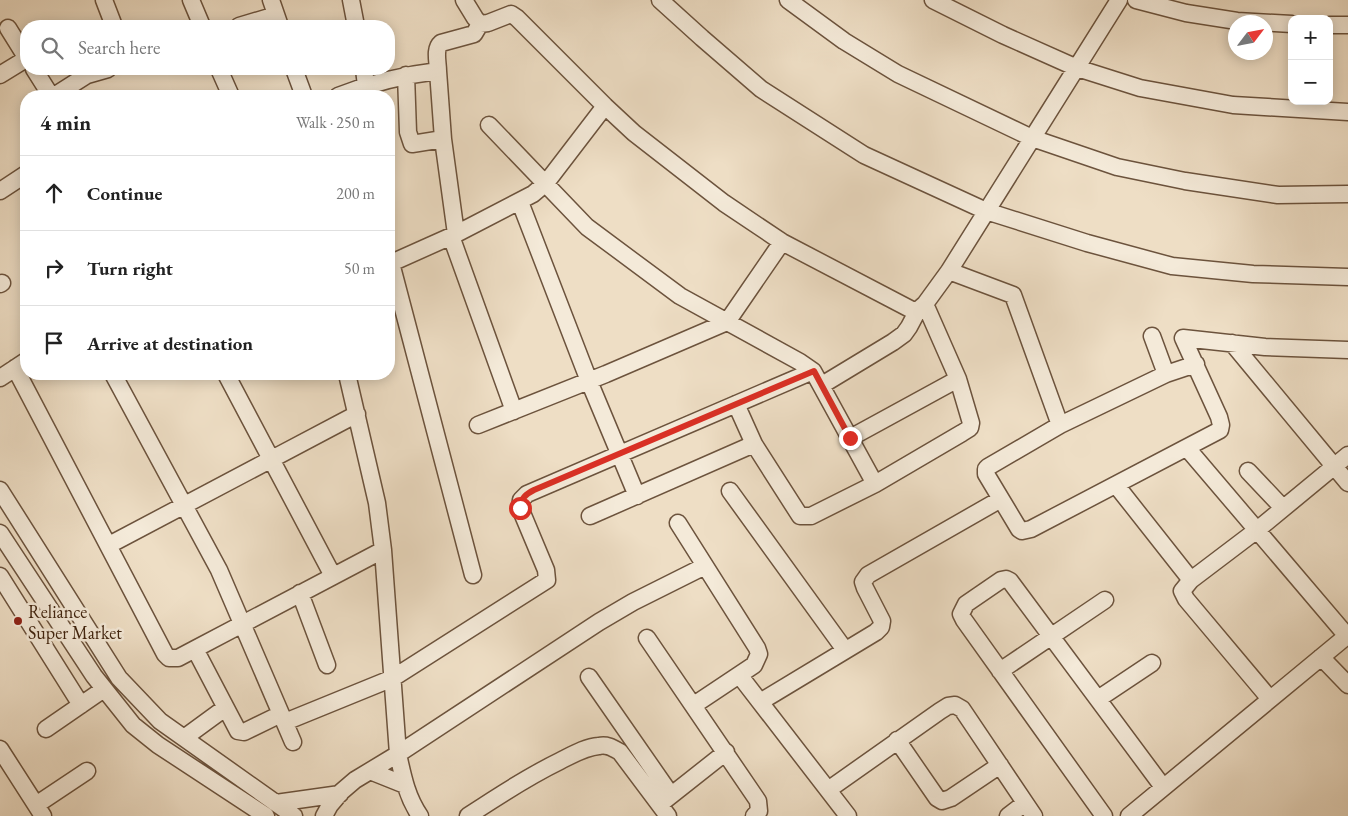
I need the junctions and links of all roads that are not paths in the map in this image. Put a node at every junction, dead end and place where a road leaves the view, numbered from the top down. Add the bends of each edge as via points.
1 (104, 0) edge
2 (191, 0) edge
3 (351, 0) edge
4 (464, 0) edge
5 (660, 0) edge
6 (788, 0) edge
7 (933, 0) edge
8 (1119, 0) edge
9 (1136, 0) edge
10 (275, 14) edge
11 (112, 20) edge
12 (199, 20) edge
13 (257, 20) edge
14 (355, 20) edge
15 (480, 24) junction
16 (1288, 24) edge
17 (1333, 25) edge
18 (1348, 25) edge
19 (8, 28) dead end
20 (20, 48) edge
21 (20, 62) edge
22 (1077, 68) junction
23 (438, 71) junction
24 (38, 75) edge
25 (90, 75) edge
26 (222, 75) edge
27 (296, 75) edge
28 (406, 75) junction
29 (0, 76) edge
30 (366, 83) edge
31 (49, 90) edge
32 (63, 90) edge
33 (228, 90) edge
34 (302, 90) edge
35 (351, 90) edge
36 (605, 106) junction
37 (1348, 112) edge
38 (489, 125) dead end
39 (1032, 138) junction
40 (444, 139) junction
41 (20, 178) edge
42 (546, 183) junction
43 (0, 191) edge
44 (1348, 194) edge
45 (520, 202) junction
46 (986, 211) junction
47 (453, 235) junction
48 (782, 242) junction
49 (395, 262) edge
50 (948, 271) junction
51 (1348, 277) edge
52 (395, 283) edge
53 (922, 307) junction
54 (727, 322) junction
55 (1152, 336) dead end
56 (1232, 343) junction
57 (1348, 350) edge
58 (1196, 364) junction
59 (20, 366) edge
60 (1166, 374) junction
61 (0, 378) edge
62 (818, 378) junction
63 (958, 379) junction
64 (28, 380) edge
65 (120, 380) edge
66 (229, 380) edge
67 (348, 380) edge
68 (589, 381) junction
69 (736, 404) junction
70 (514, 411) junction
71 (357, 414) junction
72 (478, 425) dead end
73 (1060, 425) junction
74 (850, 438) junction
75 (754, 444) junction
76 (1187, 448) junction
77 (619, 454) junction
78 (1348, 455) edge
79 (270, 459) junction
80 (1334, 466) junction
81 (1248, 471) dead end
82 (1348, 483) edge
83 (875, 484) junction
84 (1116, 485) junction
85 (0, 490) edge
86 (730, 491) dead end
87 (636, 496) junction
88 (1000, 499) junction
89 (184, 505) junction
90 (1283, 508) junction
91 (590, 516) dead end
92 (678, 523) dead end
93 (1257, 530) junction
94 (0, 533) edge
95 (109, 545) junction
96 (383, 550) junction
97 (705, 566) junction
98 (0, 576) edge
99 (333, 576) junction
100 (474, 576) dead end
101 (1191, 580) junction
102 (300, 593) junction
103 (1104, 600) dead end
104 (242, 624) junction
105 (1347, 635) edge
106 (1052, 636) junction
107 (647, 638) dead end
108 (195, 649) junction
109 (845, 650) junction
110 (1321, 657) junction
111 (1152, 663) dead end
112 (327, 666) dead end
113 (1000, 671) junction
114 (740, 676) junction
115 (589, 677) dead end
116 (393, 678) junction
117 (1348, 685) edge
118 (104, 689) junction
119 (1098, 699) junction
120 (1270, 699) junction
121 (760, 702) junction
122 (81, 705) junction
123 (694, 705) junction
124 (225, 708) junction
125 (150, 712) junction
126 (283, 718) junction
127 (136, 728) junction
128 (46, 729) dead end
129 (177, 733) junction
130 (897, 740) junction
131 (293, 742) dead end
132 (158, 745) junction
133 (0, 748) edge
134 (726, 752) junction
135 (398, 754) junction
136 (1000, 765) junction
137 (87, 771) dead end
138 (370, 771) junction
139 (405, 785) junction
140 (1164, 787) junction
141 (828, 790) junction
142 (340, 794) junction
143 (666, 805) edge
144 (39, 810) edge
145 (271, 810) edge
146 (1030, 810) edge
147 (294, 816) edge
148 (324, 816) edge
149 (420, 816) edge
150 (468, 816) edge
151 (754, 816) edge
152 (848, 816) edge
153 (1008, 816) edge
154 (1104, 816) edge
155 (1129, 816) edge

1 - 11 street
2 - 12 street
3 - 14 street
4 - 15 street
5 - 46 street via 761,89 864,155
6 - 39 street via 844,41 898,74
7 - 22 street
8 - 22 street
9 - 16 street via 1186,13 1237,21
10 - 13 street
15 - 23 street via 474,34 438,46
15 - 36 street via 511,14
17 - 18 street
19 - 20 street
21 - 29 street
22 - 37 street via 1140,88 1233,105
22 - 39 street
23 - 28 street
23 - 40 street
24 - 31 street
25 - 32 street
26 - 33 street
27 - 34 street
28 - 30 street
28 - 40 street via 408,132 412,144
30 - 35 street
36 - 42 street
36 - 48 street via 634,133 724,203
38 - 42 street
39 - 44 street via 1117,167 1185,181 1278,195
39 - 46 street
40 - 47 street
41 - 43 street
42 - 45 street
42 - 54 street via 587,227 680,296
45 - 47 street
45 - 68 street
46 - 50 street
46 - 51 street via 1172,266 1253,274
47 - 49 street
47 - 70 street
48 - 53 street via 912,310
48 - 54 street
50 - 53 street
50 - 73 street via 1013,295
52 - 100 street
53 - 62 street via 909,327 893,342
53 - 63 street
54 - 62 street via 800,362
54 - 68 street
55 - 60 street
56 - 57 street
56 - 58 street via 1183,338
56 - 80 street
58 - 60 street
58 - 76 street via 1221,426 1220,430
59 - 61 street
60 - 73 street
62 - 69 street
62 - 74 street
63 - 74 street
63 - 83 street via 970,416 970,428
64 - 95 street
65 - 89 street
66 - 79 street
67 - 71 street
68 - 70 street
68 - 77 street
69 - 75 street
69 - 77 street
70 - 72 street
71 - 79 street
71 - 96 street via 377,503
73 - 88 street via 988,466 986,474
74 - 83 street
75 - 83 street via 800,516 811,516
75 - 87 street
76 - 84 street
76 - 93 street
77 - 87 street
77 - 116 street via 534,490 521,500 520,508 546,570 547,580
78 - 80 street
79 - 89 street
79 - 99 street
80 - 82 street
80 - 90 street
81 - 90 street
84 - 88 street via 1022,531
84 - 101 street
85 - 125 street via 119,678
86 - 109 street
87 - 91 street
88 - 109 street via 865,578 865,588 882,621 881,626
89 - 95 street
89 - 104 street via 219,570
90 - 93 street
92 - 97 street
93 - 101 street
93 - 105 street
94 - 118 street
95 - 108 street via 165,654 173,659
96 - 99 street
96 - 116 street
97 - 114 street via 759,654 754,665
97 - 135 street via 599,622
98 - 122 street
99 - 102 street
101 - 120 street via 1182,591 1186,598
102 - 104 street
102 - 112 street
103 - 106 street
104 - 108 street
104 - 126 street
105 - 110 street
106 - 113 street
106 - 113 street via 1010,581 1001,580 980,594 966,604 961,614
106 - 119 street
107 - 123 street
108 - 124 street
109 - 121 street
110 - 117 street
110 - 120 street
111 - 119 street
113 - 154 street
114 - 121 street
114 - 123 street
115 - 143 street
116 - 126 street
116 - 135 street
118 - 122 street
118 - 127 street
119 - 140 street
120 - 140 street
121 - 141 street
122 - 128 street
123 - 134 street
124 - 126 street via 241,732
124 - 129 street
125 - 127 street
125 - 129 street
126 - 131 street
127 - 132 street
129 - 132 street
129 - 145 street
130 - 136 street via 940,711 955,705 962,709
130 - 136 street via 937,798 942,800 951,798
130 - 141 street
132 - 145 street
133 - 144 street
134 - 143 street
134 - 151 street via 758,800 759,811
135 - 138 street
135 - 139 street
136 - 146 street
137 - 144 street
138 - 139 street
138 - 142 street
139 - 149 street
140 - 155 street
141 - 152 street
142 - 145 street
142 - 148 street
143 - 150 street via 620,752 609,746 598,746 538,772
145 - 147 street
146 - 153 street

